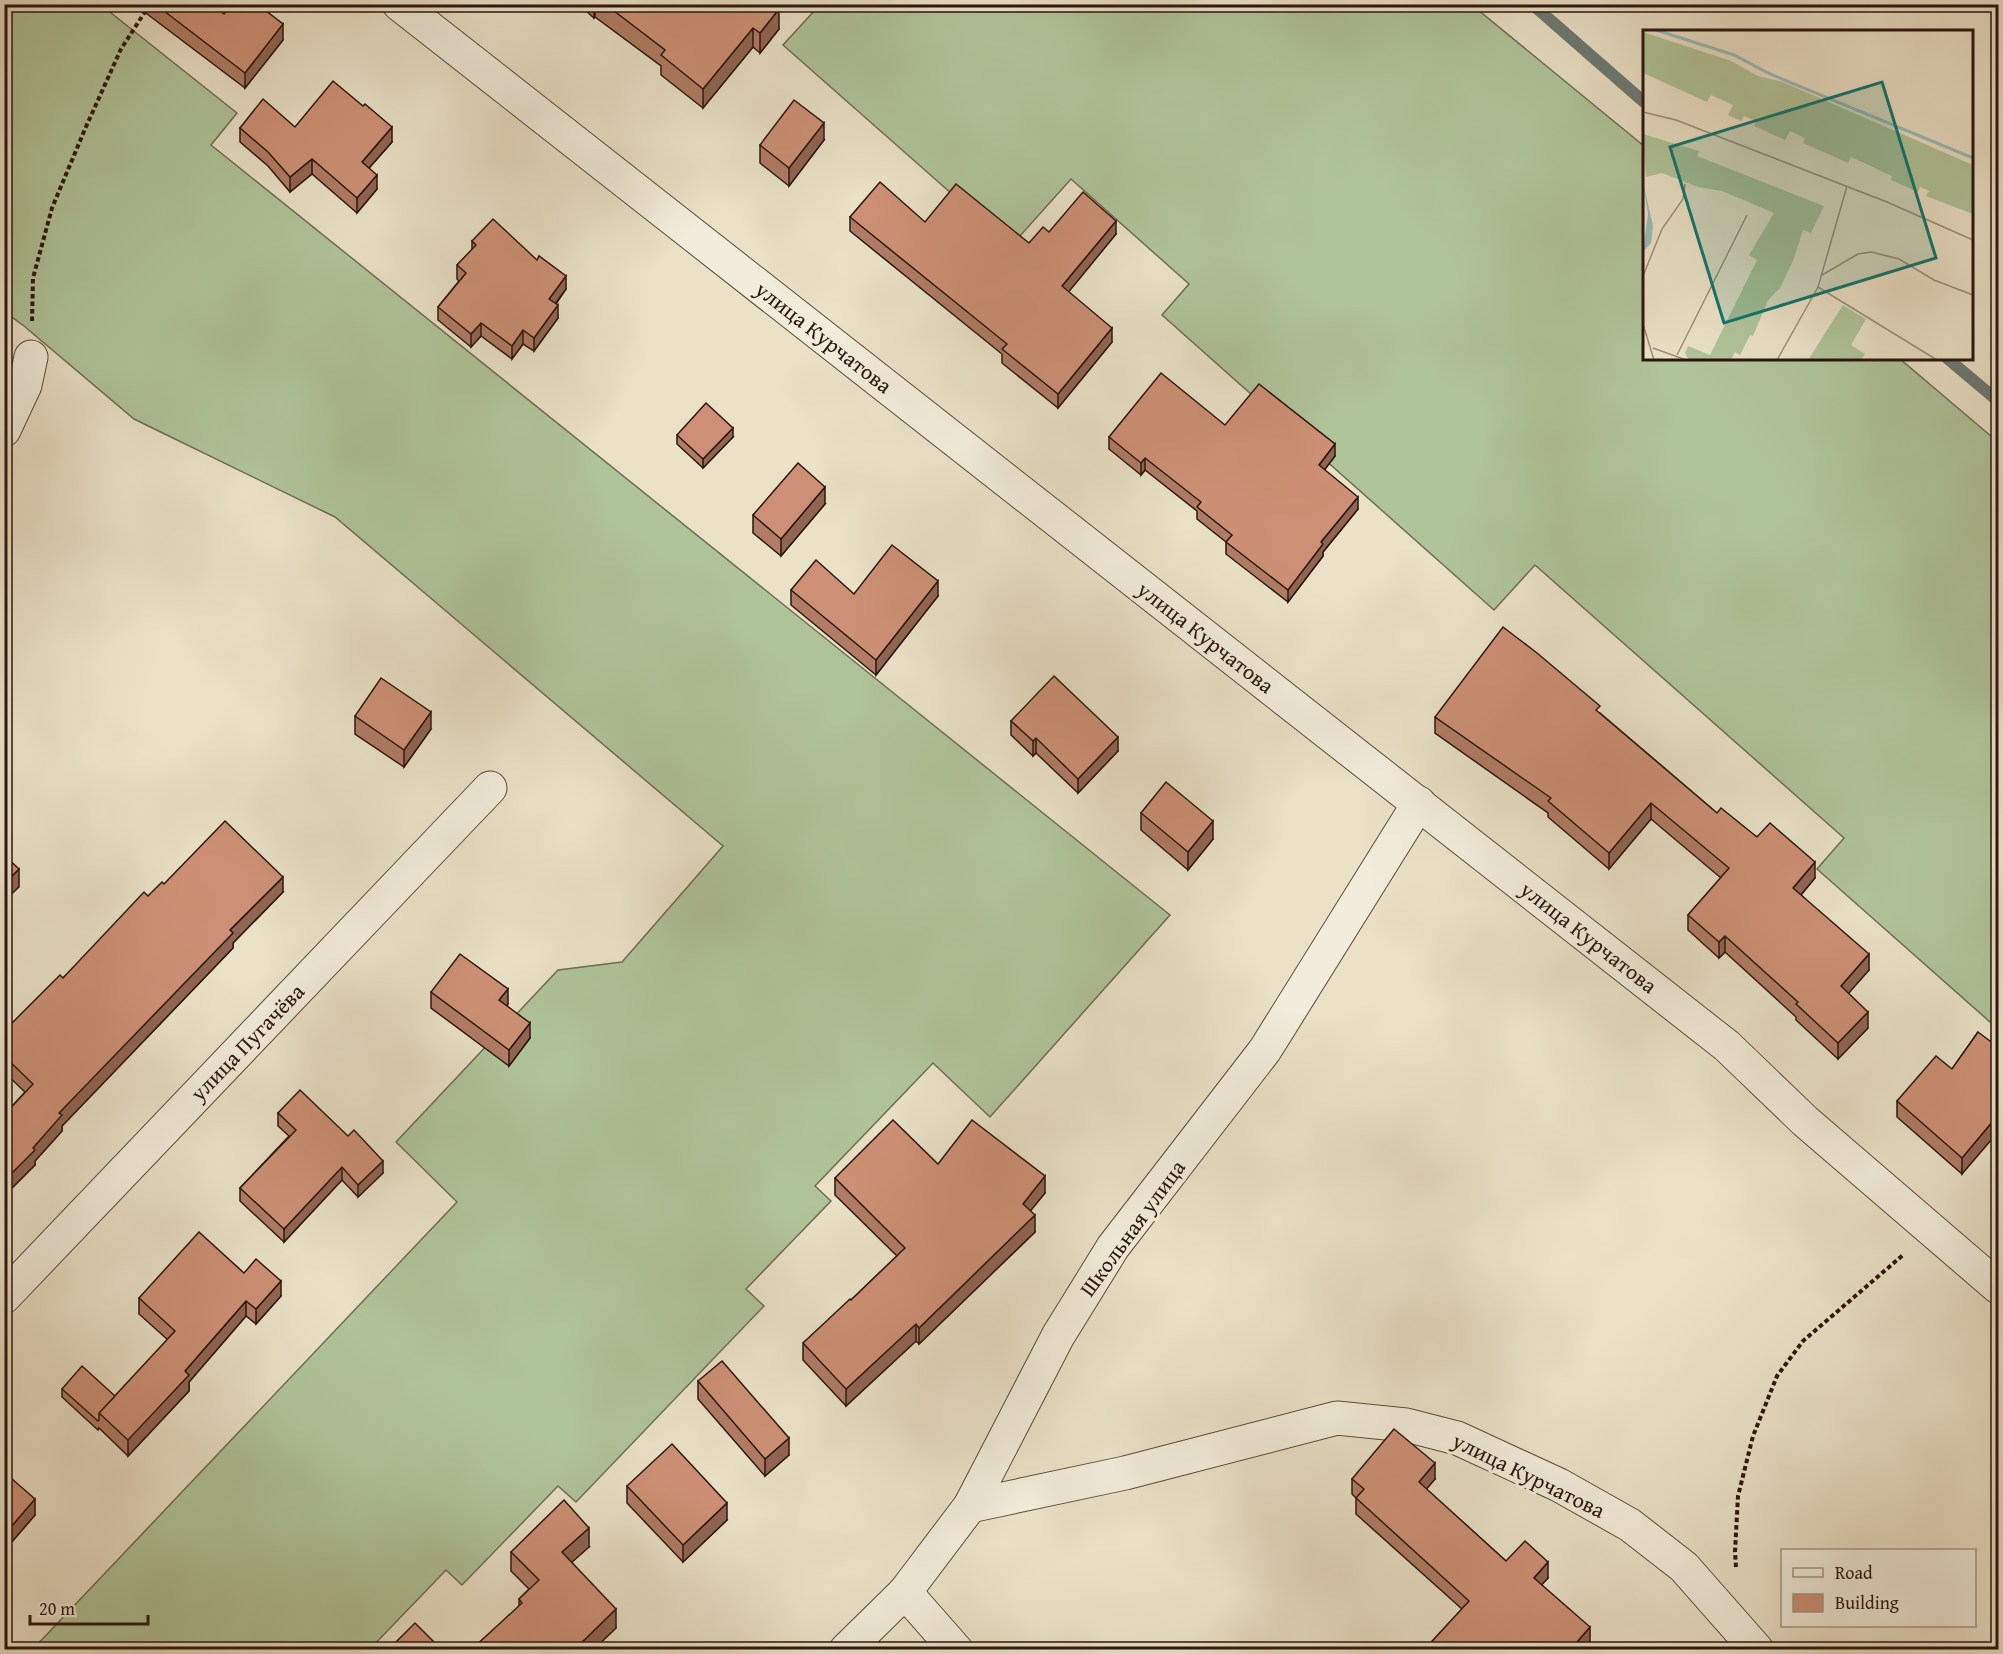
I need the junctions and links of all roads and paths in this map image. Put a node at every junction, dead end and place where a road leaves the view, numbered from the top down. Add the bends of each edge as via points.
1 (150, 4) edge
2 (399, 4) edge
3 (31, 357) joint
4 (4, 430) edge
5 (490, 788) dead end
6 (1419, 803) junction
7 (1932, 1230) junction
8 (1998, 1287) edge
9 (4, 1297) edge
10 (970, 1506) junction
11 (1736, 1575) dead end
12 (905, 1592) junction
13 (846, 1650) edge
14 (956, 1650) edge
15 (1757, 1650) edge

1 - 3 path via 121,49 52,208 33,278
2 - 6 street, улица Курчатова
3 - 4 street via 25,385
5 - 9 street, улица Пугачёва
6 - 7 street, улица Курчатова via 1727,1046 1805,1121
6 - 10 street, Школьная улица via 1265,1050 1113,1247 1058,1336
7 - 8 street, улица Курчатова
7 - 11 path via 1803,1341 1777,1376 1753,1436 1738,1496
10 - 12 street, Школьная улица
10 - 15 street, улица Курчатова via 1125,1473 1337,1418 1406,1425 1457,1438 1559,1485 1630,1525 1684,1567
12 - 13 street, Школьная улица
12 - 14 street

